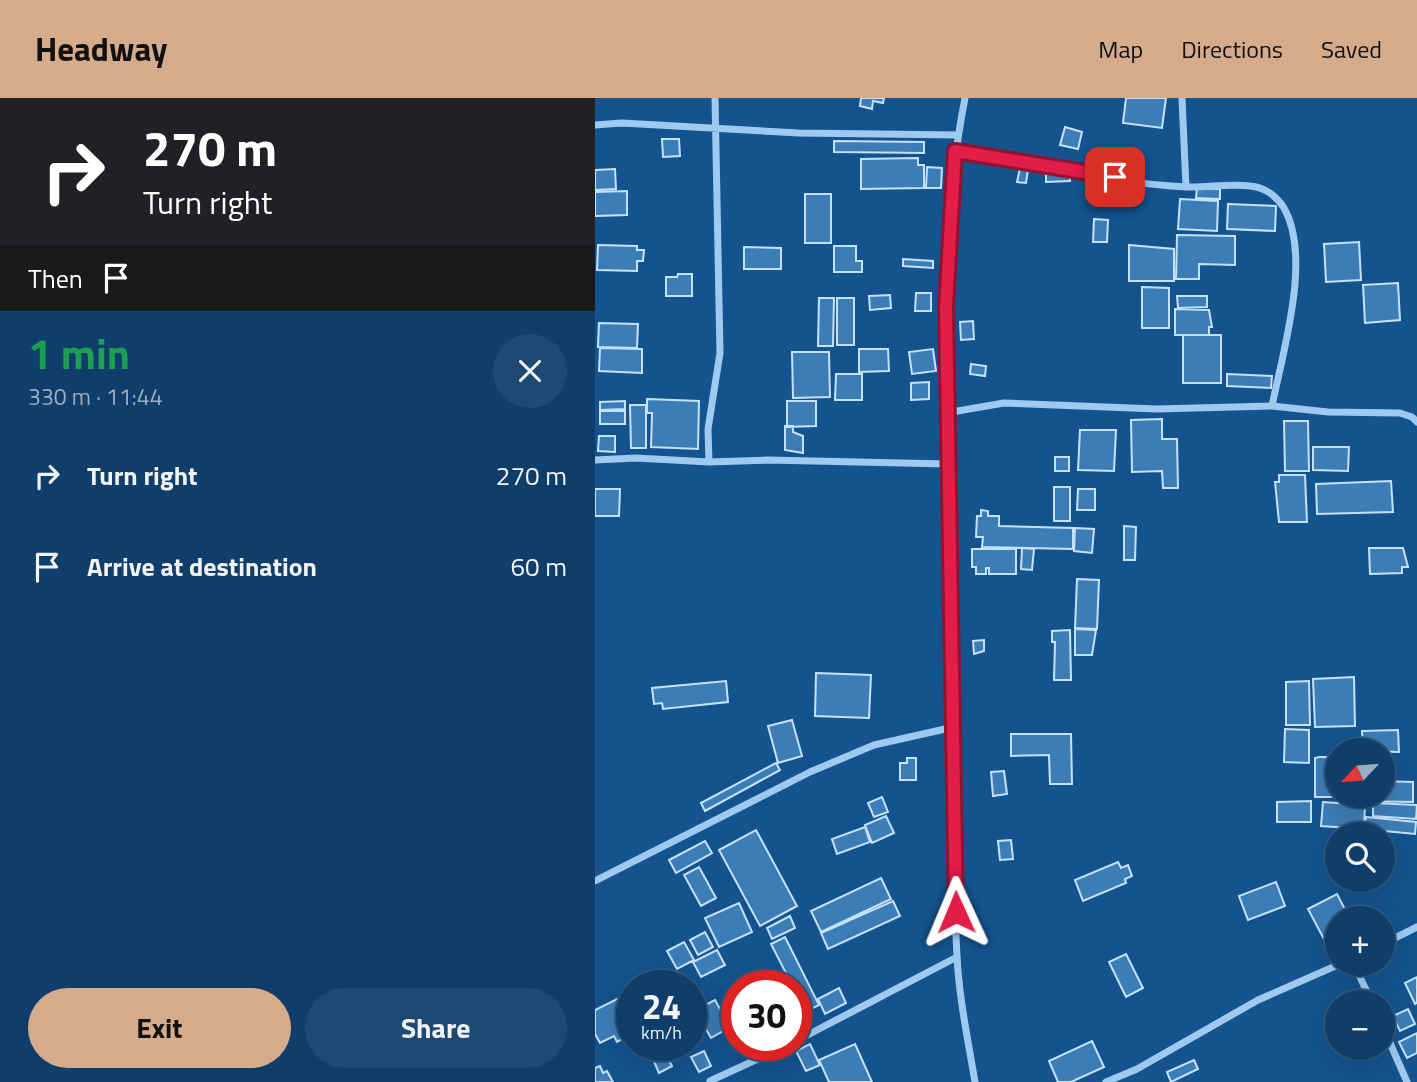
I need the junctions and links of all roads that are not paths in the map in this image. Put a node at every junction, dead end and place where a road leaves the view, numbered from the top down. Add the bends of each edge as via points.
1 (715, 98) edge
2 (965, 98) edge
3 (1182, 98) edge
4 (595, 125) edge
5 (715, 128) junction
6 (958, 135) junction
7 (955, 151) junction
8 (1186, 187) junction
9 (1272, 405) junction
10 (946, 413) junction
11 (1417, 422) edge
12 (595, 460) edge
13 (709, 462) junction
14 (947, 464) junction
15 (954, 727) junction
16 (595, 881) edge
17 (1417, 927) edge
18 (1395, 938) edge
19 (957, 957) junction
20 (1325, 971) edge
21 (812, 1033) edge
22 (1395, 1053) edge
23 (753, 1061) edge
24 (709, 1081) edge
25 (975, 1082) edge
26 (1106, 1082) edge
27 (1408, 1082) edge

1 - 5 street
2 - 6 street
3 - 8 street
4 - 5 street
5 - 6 street
5 - 13 street via 720,353 708,429
6 - 7 street
7 - 8 street
7 - 10 street via 946,307
8 - 9 street via 1251,186 1272,193 1292,226 1297,273
9 - 10 street via 1157,409 1004,403
9 - 11 street via 1400,413
10 - 14 street
12 - 13 street via 636,457
13 - 14 street
14 - 15 street
15 - 16 street via 874,745 810,772
15 - 19 street
17 - 18 street
19 - 21 street
19 - 25 street
20 - 26 street via 1258,1000
22 - 27 street
23 - 24 street

